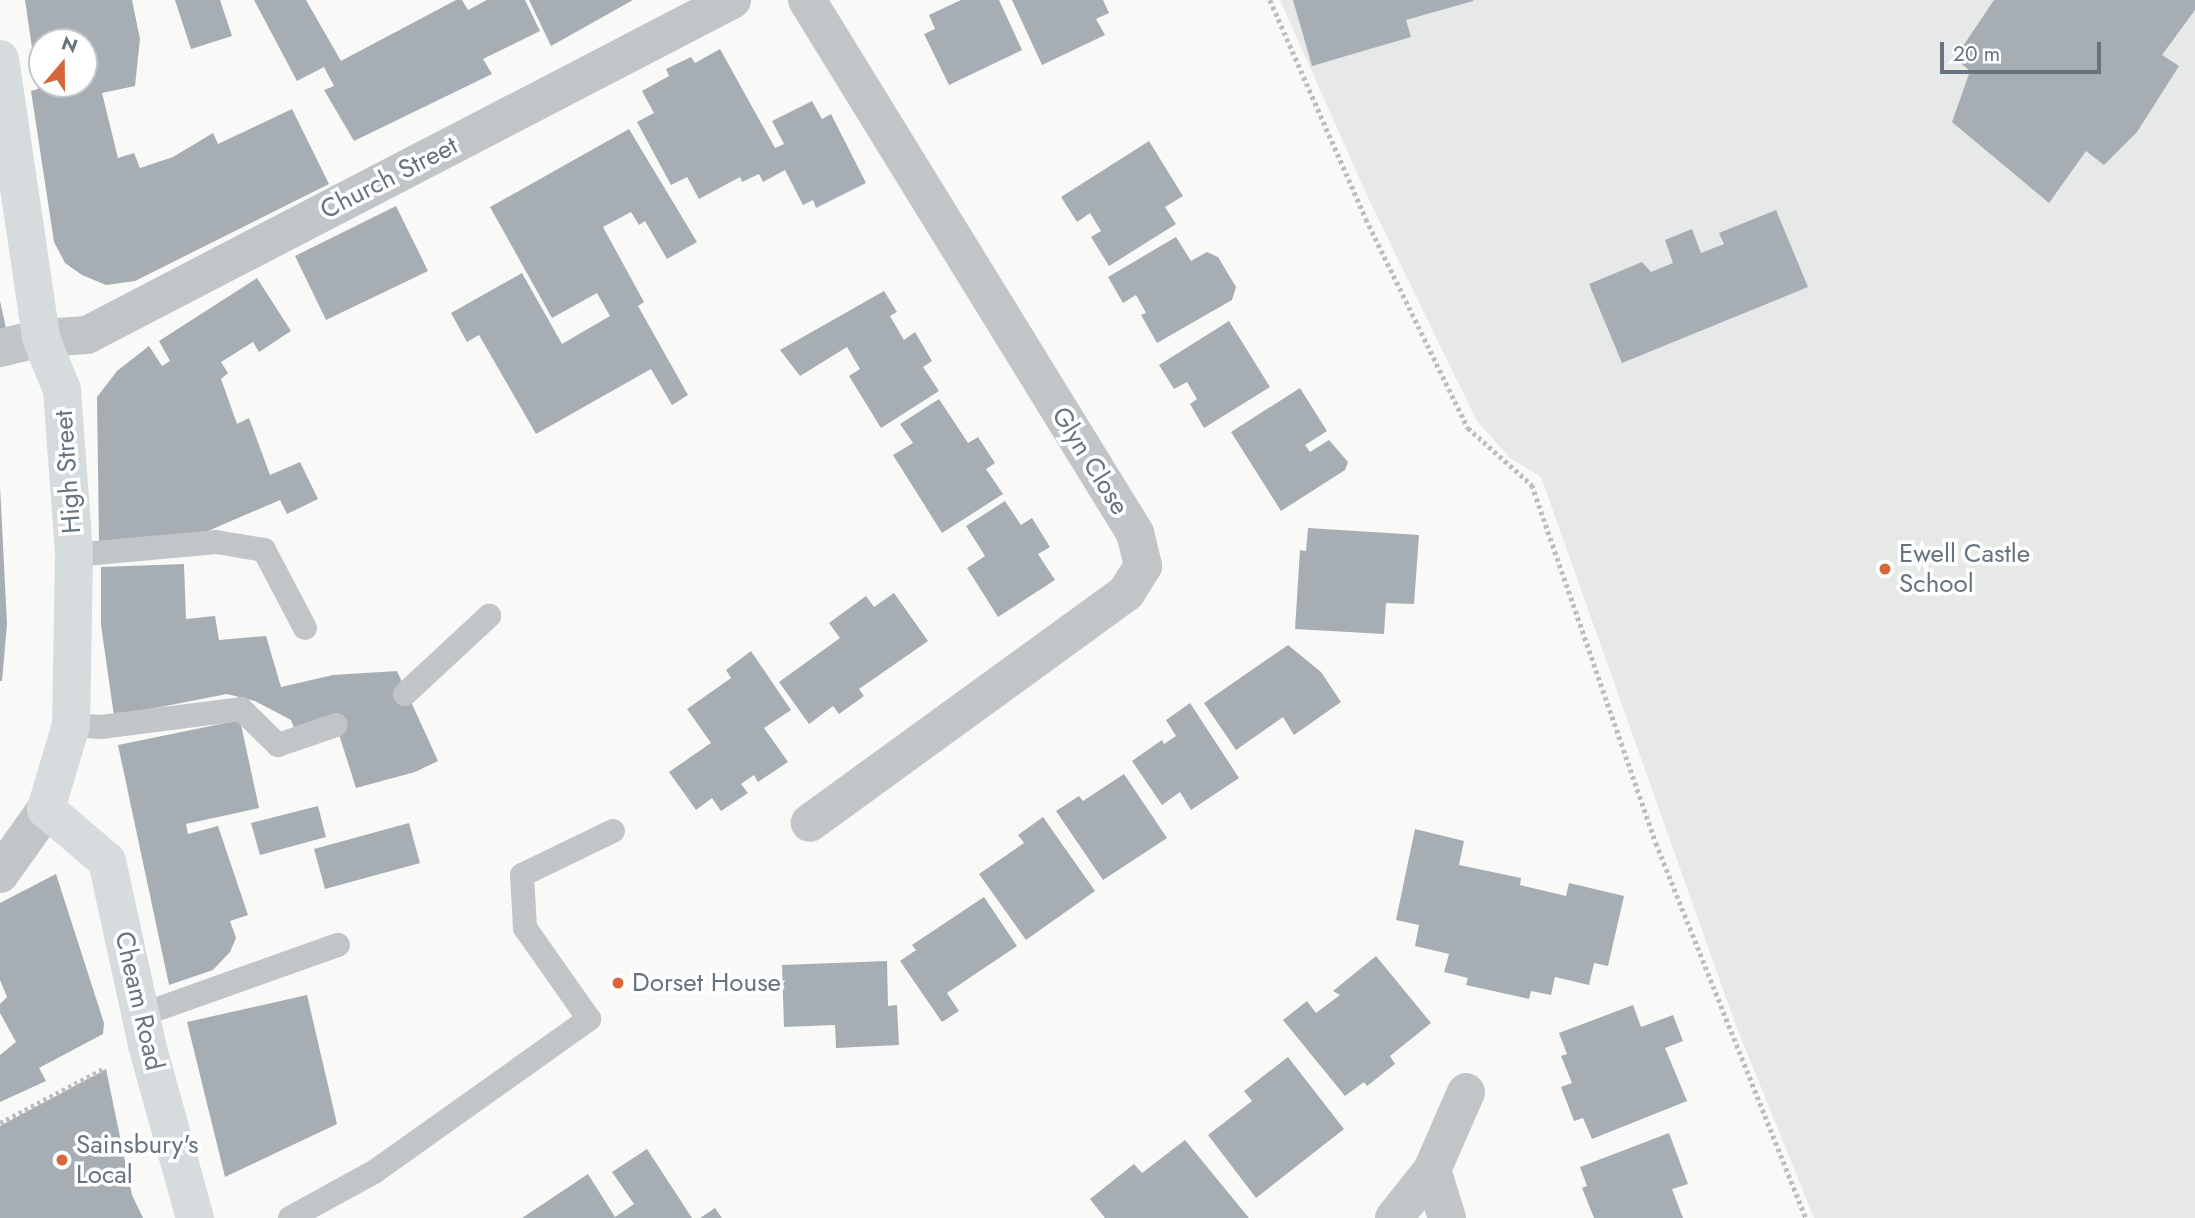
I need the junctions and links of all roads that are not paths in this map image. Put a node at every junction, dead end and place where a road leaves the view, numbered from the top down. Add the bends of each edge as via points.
1 (732, 0) edge
2 (807, 0) edge
3 (0, 59) edge
4 (41, 338) junction
5 (0, 348) edge
6 (74, 555) junction
7 (489, 616) dead end
8 (305, 628) dead end
9 (405, 694) dead end
10 (71, 725) junction
11 (336, 725) dead end
12 (47, 809) junction
13 (810, 823) dead end
14 (613, 831) dead end
15 (0, 874) edge
16 (338, 946) dead end
17 (144, 1030) junction
18 (1466, 1092) dead end
19 (1432, 1170) junction
20 (195, 1218) edge
21 (290, 1218) edge
22 (1394, 1218) edge
23 (1447, 1218) edge

1 - 4 street, Church Street via 87,335
2 - 13 street, Glyn Close via 1135,533 1143,565 1126,593
3 - 4 main road, High Street
4 - 5 street, Church Street
4 - 6 main road, High Street via 62,390
6 - 8 lane via 216,542 264,550
6 - 10 main road, High Street
7 - 9 lane
10 - 11 lane via 101,727 242,709 278,745
10 - 12 main road, High Street
12 - 15 street, High Street
12 - 17 main road, Cheam Road via 107,860
14 - 21 lane via 522,875 525,928 589,1018 374,1172
16 - 17 lane
17 - 20 main road, Cheam Road
18 - 19 street
19 - 22 street
19 - 23 street

